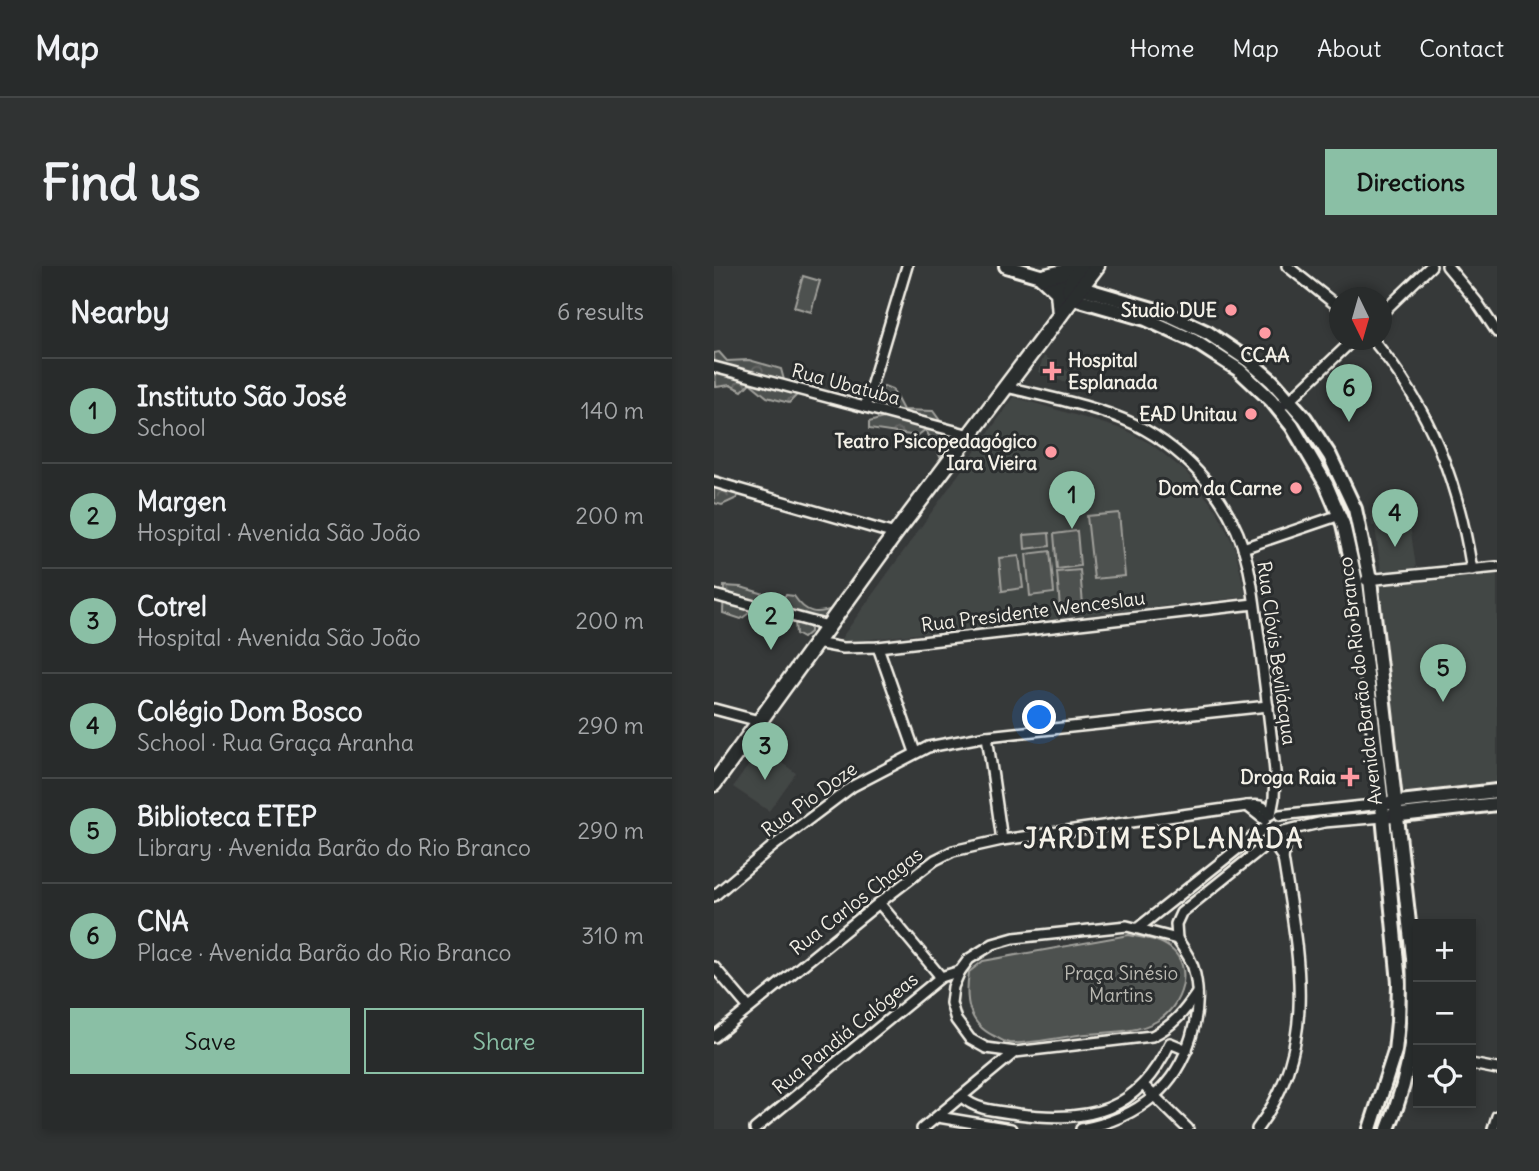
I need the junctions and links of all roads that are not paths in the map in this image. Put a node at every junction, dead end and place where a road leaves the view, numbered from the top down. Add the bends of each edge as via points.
1 (907, 266) edge
2 (1006, 266) edge
3 (1077, 266) edge
4 (1083, 266) edge
5 (1097, 266) edge
6 (1287, 266) edge
7 (1432, 266) edge
8 (1447, 266) edge
9 (1042, 277) junction
10 (1075, 290) junction
11 (1329, 300) edge
12 (1392, 303) edge
13 (1060, 315) junction
14 (1497, 332) edge
15 (1342, 350) edge
16 (1381, 350) edge
17 (714, 367) edge
18 (1006, 387) junction
19 (1290, 400) junction
20 (1276, 406) junction
21 (865, 407) junction
22 (970, 435) junction
23 (714, 482) edge
24 (1340, 515) junction
25 (894, 534) junction
26 (1243, 548) junction
27 (1497, 567) edge
28 (1472, 570) junction
29 (1370, 580) junction
30 (1356, 582) junction
31 (714, 595) edge
32 (1254, 604) junction
33 (828, 626) junction
34 (816, 643) junction
35 (878, 647) junction
36 (1268, 706) junction
37 (714, 709) edge
38 (759, 721) junction
39 (987, 736) junction
40 (915, 752) junction
41 (714, 784) edge
42 (1497, 791) edge
43 (1497, 804) edge
44 (1389, 810) junction
45 (1273, 825) junction
46 (1002, 839) junction
47 (714, 896) edge
48 (879, 903) junction
49 (1138, 928) junction
50 (1177, 939) junction
51 (714, 967) edge
52 (960, 971) junction
53 (941, 977) junction
54 (1197, 993) junction
55 (749, 1008) junction
56 (1152, 1036) junction
57 (714, 1037) edge
58 (1170, 1043) junction
59 (1415, 1045) edge
60 (986, 1048) junction
61 (1187, 1049) junction
62 (1395, 1051) junction
63 (1015, 1052) junction
64 (1413, 1055) edge
65 (1413, 1061) edge
66 (1476, 1065) edge
67 (1497, 1069) edge
68 (991, 1073) junction
69 (1144, 1086) junction
70 (1155, 1096) junction
71 (962, 1097) junction
72 (1497, 1116) edge
73 (938, 1117) junction
74 (755, 1129) edge
75 (922, 1129) edge
76 (1012, 1129) edge
77 (1081, 1129) edge
78 (1188, 1129) edge
79 (1257, 1129) edge
80 (1370, 1129) edge
81 (1388, 1129) edge
82 (1493, 1129) edge

1 - 21 street
2 - 9 main road
3 - 9 main road
4 - 10 main road
5 - 10 main road
6 - 11 street
7 - 12 street
8 - 14 street
9 - 10 main road
9 - 13 main road via 1058,292
10 - 13 main road
10 - 19 main road, Avenida Barão do Rio Branco via 1163,312 1198,328 1260,370
10 - 20 main road, Avenida Barão do Rio Branco via 1194,341 1240,370
13 - 18 main road
15 - 19 street
16 - 28 street via 1422,407 1435,435 1460,505
17 - 21 street, Rua Ubatuba
18 - 22 main road
18 - 26 street, Rua Clóvis Bevilácqua via 1116,416 1172,447 1216,493
19 - 20 street
19 - 29 main road, Avenida Barão do Rio Branco via 1330,456 1355,509
20 - 24 main road, Avenida Barão do Rio Branco via 1312,458
21 - 22 street, Rua Ubatuba
22 - 25 main road
23 - 25 street
24 - 26 street
24 - 30 main road, Avenida Barão do Rio Branco
25 - 33 main road
26 - 32 street, Rua Clóvis Bevilácqua
27 - 28 street
28 - 29 street
29 - 30 street
29 - 44 main road, Avenida Barão do Rio Branco
30 - 44 main road, Avenida Barão do Rio Branco
31 - 33 street
32 - 35 street, Rua Presidente Wenceslau
32 - 36 street, Rua Clóvis Bevilácqua
33 - 34 main road
34 - 35 street, Rua Presidente Wenceslau
34 - 38 main road
35 - 40 street
36 - 39 street, Rua Pio Doze
36 - 45 street, Rua Clóvis Bevilácqua via 1275,772
37 - 38 street
38 - 41 main road
39 - 40 street, Rua Pio Doze
39 - 46 street
40 - 47 street, Rua Pio Doze via 853,786
42 - 44 main road
43 - 44 main road
44 - 45 street
44 - 45 street via 1324,822
44 - 59 main road, Avenida Barão do Rio Branco via 1413,958
44 - 62 main road, Avenida Barão do Rio Branco via 1399,983
45 - 46 street, Rua Carlos Chagas via 1264,807 1247,806
45 - 49 street
45 - 50 street via 1267,844 1181,913
45 - 79 street, Rua Clóvis Bevilácqua via 1285,849 1301,985 1293,1059 1281,1091
46 - 48 street, Rua Carlos Chagas via 935,860
48 - 53 street
48 - 55 street, Rua Carlos Chagas
49 - 50 street
49 - 52 street via 1014,938 981,951
50 - 54 street via 1193,964
51 - 55 street
52 - 53 street, Rua Pandiá Calógeas
52 - 60 street via 951,998 956,1020 970,1039
53 - 74 street, Rua Pandiá Calógeas
54 - 56 street via 1182,1015
54 - 61 street
55 - 57 street, Rua Carlos Chagas
56 - 58 street
56 - 63 street
58 - 61 street
58 - 69 street
60 - 63 street
60 - 68 street via 994,1060
61 - 70 street
62 - 64 street
62 - 80 main road, Avenida Barão do Rio Branco
63 - 68 street
65 - 81 main road, Avenida Barão do Rio Branco
66 - 67 street
68 - 71 street
69 - 70 street
69 - 71 street via 1105,1110 1059,1118 983,1108
70 - 77 street via 1119,1118
70 - 78 street
71 - 73 street
72 - 82 street
73 - 75 street
73 - 76 street

